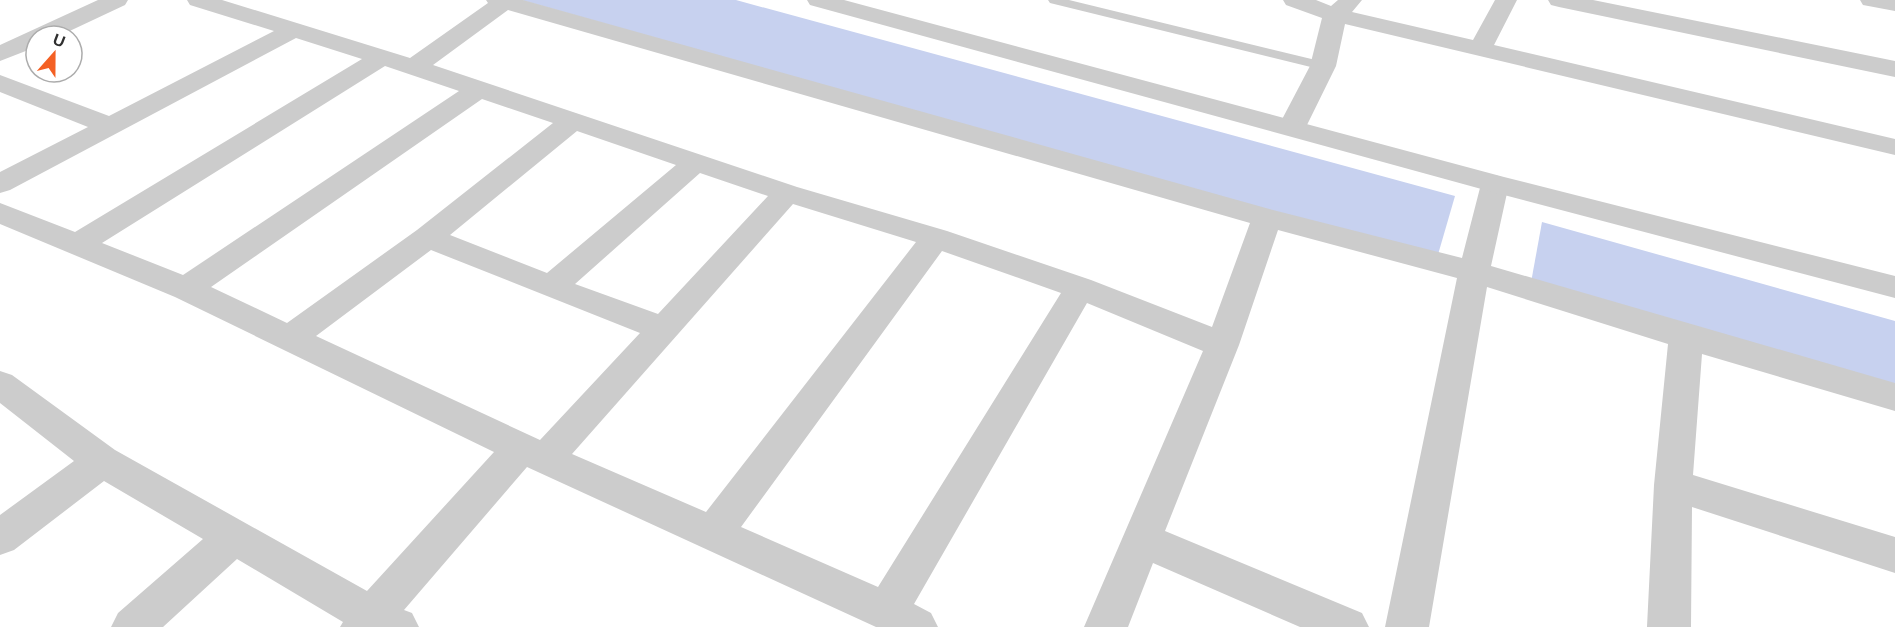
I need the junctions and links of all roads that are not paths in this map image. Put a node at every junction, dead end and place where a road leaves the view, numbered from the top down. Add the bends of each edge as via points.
1 (117, 0) edge
2 (198, 0) edge
3 (818, 0) edge
4 (1054, 0) edge
5 (1294, 0) edge
6 (1506, 0) edge
7 (1559, 0) edge
8 (1871, 0) edge
9 (501, 1) edge
10 (1895, 4) edge
11 (1343, 7) edge
12 (66, 24) edge
13 (294, 30) junction
14 (24, 43) edge
15 (1481, 47) junction
16 (0, 54) edge
17 (383, 57) junction
18 (1323, 66) junction
19 (414, 67) junction
20 (1895, 69) edge
21 (0, 83) edge
22 (477, 90) junction
23 (574, 120) junction
24 (112, 127) junction
25 (1292, 127) junction
26 (1895, 147) edge
27 (695, 163) junction
28 (0, 184) edge
29 (1495, 184) junction
30 (787, 193) junction
31 (0, 213) edge
32 (1267, 218) junction
33 (429, 237) junction
34 (936, 238) junction
35 (78, 243) junction
36 (1474, 272) junction
37 (551, 287) junction
38 (1895, 287) edge
39 (1080, 288) junction
40 (186, 289) junction
41 (663, 328) junction
42 (291, 337) junction
43 (1686, 338) junction
44 (1222, 345) junction
45 (1, 386) edge
46 (1895, 397) edge
47 (533, 453) junction
48 (102, 461) junction
49 (1673, 484) junction
50 (714, 533) junction
51 (235, 536) junction
52 (0, 538) edge
53 (1142, 540) junction
54 (1895, 555) edge
55 (901, 619) edge
56 (377, 623) edge
57 (133, 627) edge
58 (1106, 627) edge
59 (1347, 627) edge
60 (1407, 627) edge
61 (1669, 627) edge

1 - 12 street
2 - 13 street
3 - 25 street
4 - 18 lane
5 - 11 street
6 - 15 street
7 - 20 street
8 - 10 street
9 - 19 street
9 - 32 street
11 - 15 street
11 - 18 street
13 - 17 street
13 - 24 street
14 - 16 street
15 - 26 street
17 - 19 street
17 - 35 street
18 - 25 street
19 - 22 street
21 - 24 street
22 - 23 street
22 - 40 street
23 - 27 street
23 - 33 street
24 - 28 street
25 - 29 street
27 - 30 street
27 - 37 street
29 - 36 street
29 - 38 street
30 - 34 street
30 - 41 street
31 - 35 street
32 - 36 street
32 - 44 street
33 - 37 street
33 - 42 street
34 - 39 street
34 - 50 street
35 - 40 street
36 - 43 street
36 - 60 street
37 - 41 street
39 - 44 street
39 - 55 street
40 - 42 street
41 - 47 street
42 - 47 street
43 - 46 street
43 - 49 street
44 - 53 street
45 - 48 street
47 - 50 street
47 - 56 street
48 - 51 street
48 - 52 street
49 - 54 street
49 - 61 street
50 - 55 street
51 - 56 street
51 - 57 street
53 - 58 street
53 - 59 street

